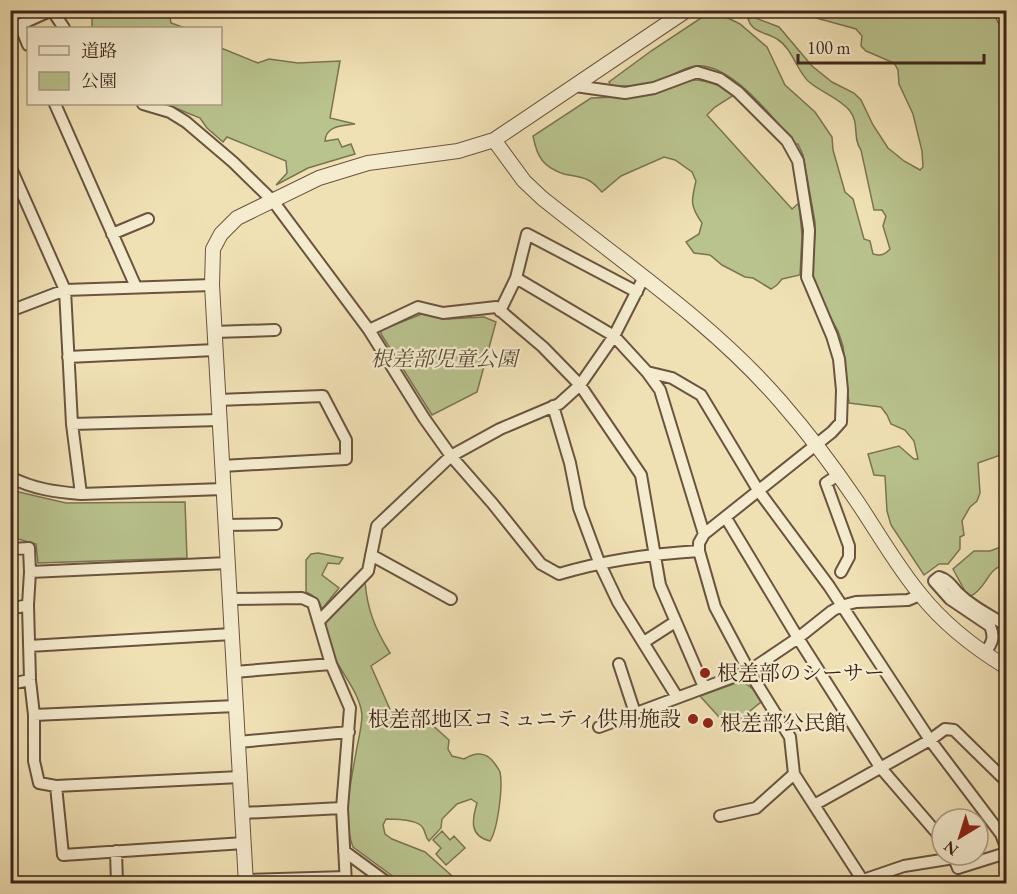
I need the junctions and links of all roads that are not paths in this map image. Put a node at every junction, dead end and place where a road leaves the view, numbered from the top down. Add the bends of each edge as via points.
1 (687, 10) edge
2 (15, 27) edge
3 (63, 27) edge
4 (27, 44) edge
5 (575, 86) junction
6 (54, 105) edge
7 (147, 105) edge
8 (494, 140) junction
9 (10, 166) edge
10 (273, 201) junction
11 (148, 219) dead end
12 (112, 234) junction
13 (644, 277) junction
14 (516, 278) junction
15 (212, 285) junction
16 (136, 287) junction
17 (65, 290) junction
18 (637, 292) junction
19 (10, 311) edge
20 (500, 311) junction
21 (275, 330) dead end
22 (369, 330) junction
23 (214, 332) junction
24 (614, 336) junction
25 (215, 350) junction
26 (68, 357) junction
27 (647, 372) junction
28 (580, 385) junction
29 (218, 400) junction
30 (553, 406) junction
31 (219, 420) junction
32 (72, 424) junction
33 (816, 444) junction
34 (451, 456) junction
35 (222, 466) junction
36 (838, 475) junction
37 (10, 477) edge
38 (223, 489) junction
39 (758, 490) junction
40 (81, 494) junction
41 (726, 518) junction
42 (276, 524) dead end
43 (225, 525) junction
44 (704, 534) junction
45 (10, 549) edge
46 (699, 551) junction
47 (654, 554) junction
48 (371, 555) junction
49 (599, 562) junction
50 (228, 563) junction
51 (30, 572) junction
52 (841, 572) dead end
53 (920, 595) junction
54 (230, 599) junction
55 (450, 599) dead end
56 (28, 605) junction
57 (841, 606) junction
58 (10, 609) edge
59 (319, 621) junction
60 (675, 622) junction
61 (1006, 625) edge
62 (232, 634) junction
63 (798, 638) junction
64 (644, 642) junction
65 (29, 646) junction
66 (985, 653) junction
67 (331, 664) junction
68 (619, 664) dead end
69 (1006, 667) edge
70 (749, 671) junction
71 (234, 672) junction
72 (30, 680) junction
73 (10, 684) edge
74 (704, 687) junction
75 (677, 697) junction
76 (236, 706) junction
77 (635, 713) junction
78 (34, 715) junction
79 (598, 727) dead end
80 (349, 732) junction
81 (930, 740) junction
82 (238, 742) junction
83 (880, 767) junction
84 (794, 774) junction
85 (240, 777) junction
86 (1006, 781) edge
87 (56, 786) junction
88 (814, 805) junction
89 (342, 808) junction
90 (242, 813) junction
91 (720, 816) dead end
92 (930, 825) edge
93 (244, 843) junction
94 (1006, 847) edge
95 (116, 851) junction
96 (344, 851) junction
97 (1006, 853) edge
98 (990, 858) edge
99 (930, 861) edge
100 (346, 880) edge
101 (246, 882) edge
102 (864, 882) edge
103 (117, 884) edge
104 (388, 884) edge

1 - 5 street
2 - 3 street via 52,10
2 - 4 street
5 - 8 street
5 - 33 street via 625,93 654,88 696,72 720,79 738,92 787,141 798,161 809,230 807,277 839,358 841,422
6 - 12 street
7 - 10 street via 186,122
8 - 10 street via 458,151 368,164 319,178
8 - 13 street via 524,181 542,198
9 - 17 street
10 - 15 street via 237,218 221,234 213,249
10 - 22 street
11 - 12 street
12 - 16 street
13 - 18 street
13 - 33 street via 743,363
14 - 18 street via 527,234
14 - 20 street
14 - 24 street
15 - 16 street
15 - 23 street
16 - 17 street
17 - 19 street
17 - 26 street
18 - 24 street
20 - 22 street via 496,307 443,314 418,307
20 - 28 street
21 - 23 street
22 - 34 street
23 - 25 street
24 - 27 street
24 - 28 street
25 - 26 street
25 - 29 street
26 - 32 street
27 - 39 street via 672,378 701,395
27 - 44 street via 660,390
28 - 30 street
28 - 47 street via 641,475
29 - 31 street
29 - 35 street via 323,396 346,440 346,459
30 - 34 street
30 - 49 street via 579,508
31 - 32 street
31 - 35 street
32 - 40 street
33 - 36 street
33 - 39 street
34 - 48 street via 377,526
34 - 49 street via 541,564 559,574
35 - 38 street
36 - 52 street via 826,483 849,546 849,557
36 - 53 street
37 - 40 street via 57,492
38 - 40 street
38 - 43 street
39 - 41 street
39 - 57 street
41 - 44 street
41 - 63 street
42 - 43 street
43 - 50 street
44 - 46 street
45 - 51 street via 29,548
46 - 47 street
46 - 70 street via 715,607
47 - 49 street
47 - 60 street via 660,585
48 - 55 street
48 - 59 street via 368,572
49 - 64 street via 618,602
50 - 51 street
50 - 54 street
51 - 56 street
53 - 57 street via 908,600
53 - 66 street
54 - 59 street via 302,598 313,603
54 - 62 street
56 - 58 street
56 - 65 street
57 - 63 street
57 - 81 street
59 - 67 street
60 - 64 street
60 - 74 street
61 - 66 street via 961,596 944,578 934,581 950,599 990,626 993,641
62 - 65 street
62 - 71 street
63 - 70 street
63 - 83 street
64 - 75 street
65 - 72 street
66 - 69 street
67 - 71 street
67 - 80 street via 350,708
68 - 77 street
70 - 74 street
70 - 84 street via 790,737
71 - 76 street
72 - 73 street
72 - 78 street
74 - 75 street
75 - 77 street
76 - 78 street
76 - 82 street
77 - 79 street
78 - 87 street via 34,761 39,783
80 - 82 street
80 - 89 street
81 - 83 street
81 - 86 street via 945,729 954,730
81 - 94 street via 1001,834
82 - 85 street
83 - 88 street
83 - 92 street
84 - 88 street
84 - 91 street via 756,808
85 - 87 street
85 - 90 street
87 - 95 street via 63,855
88 - 102 street
89 - 90 street
89 - 96 street
90 - 93 street
93 - 95 street
93 - 101 street
95 - 103 street
96 - 100 street
96 - 104 street
97 - 98 street
99 - 102 street
100 - 101 street

